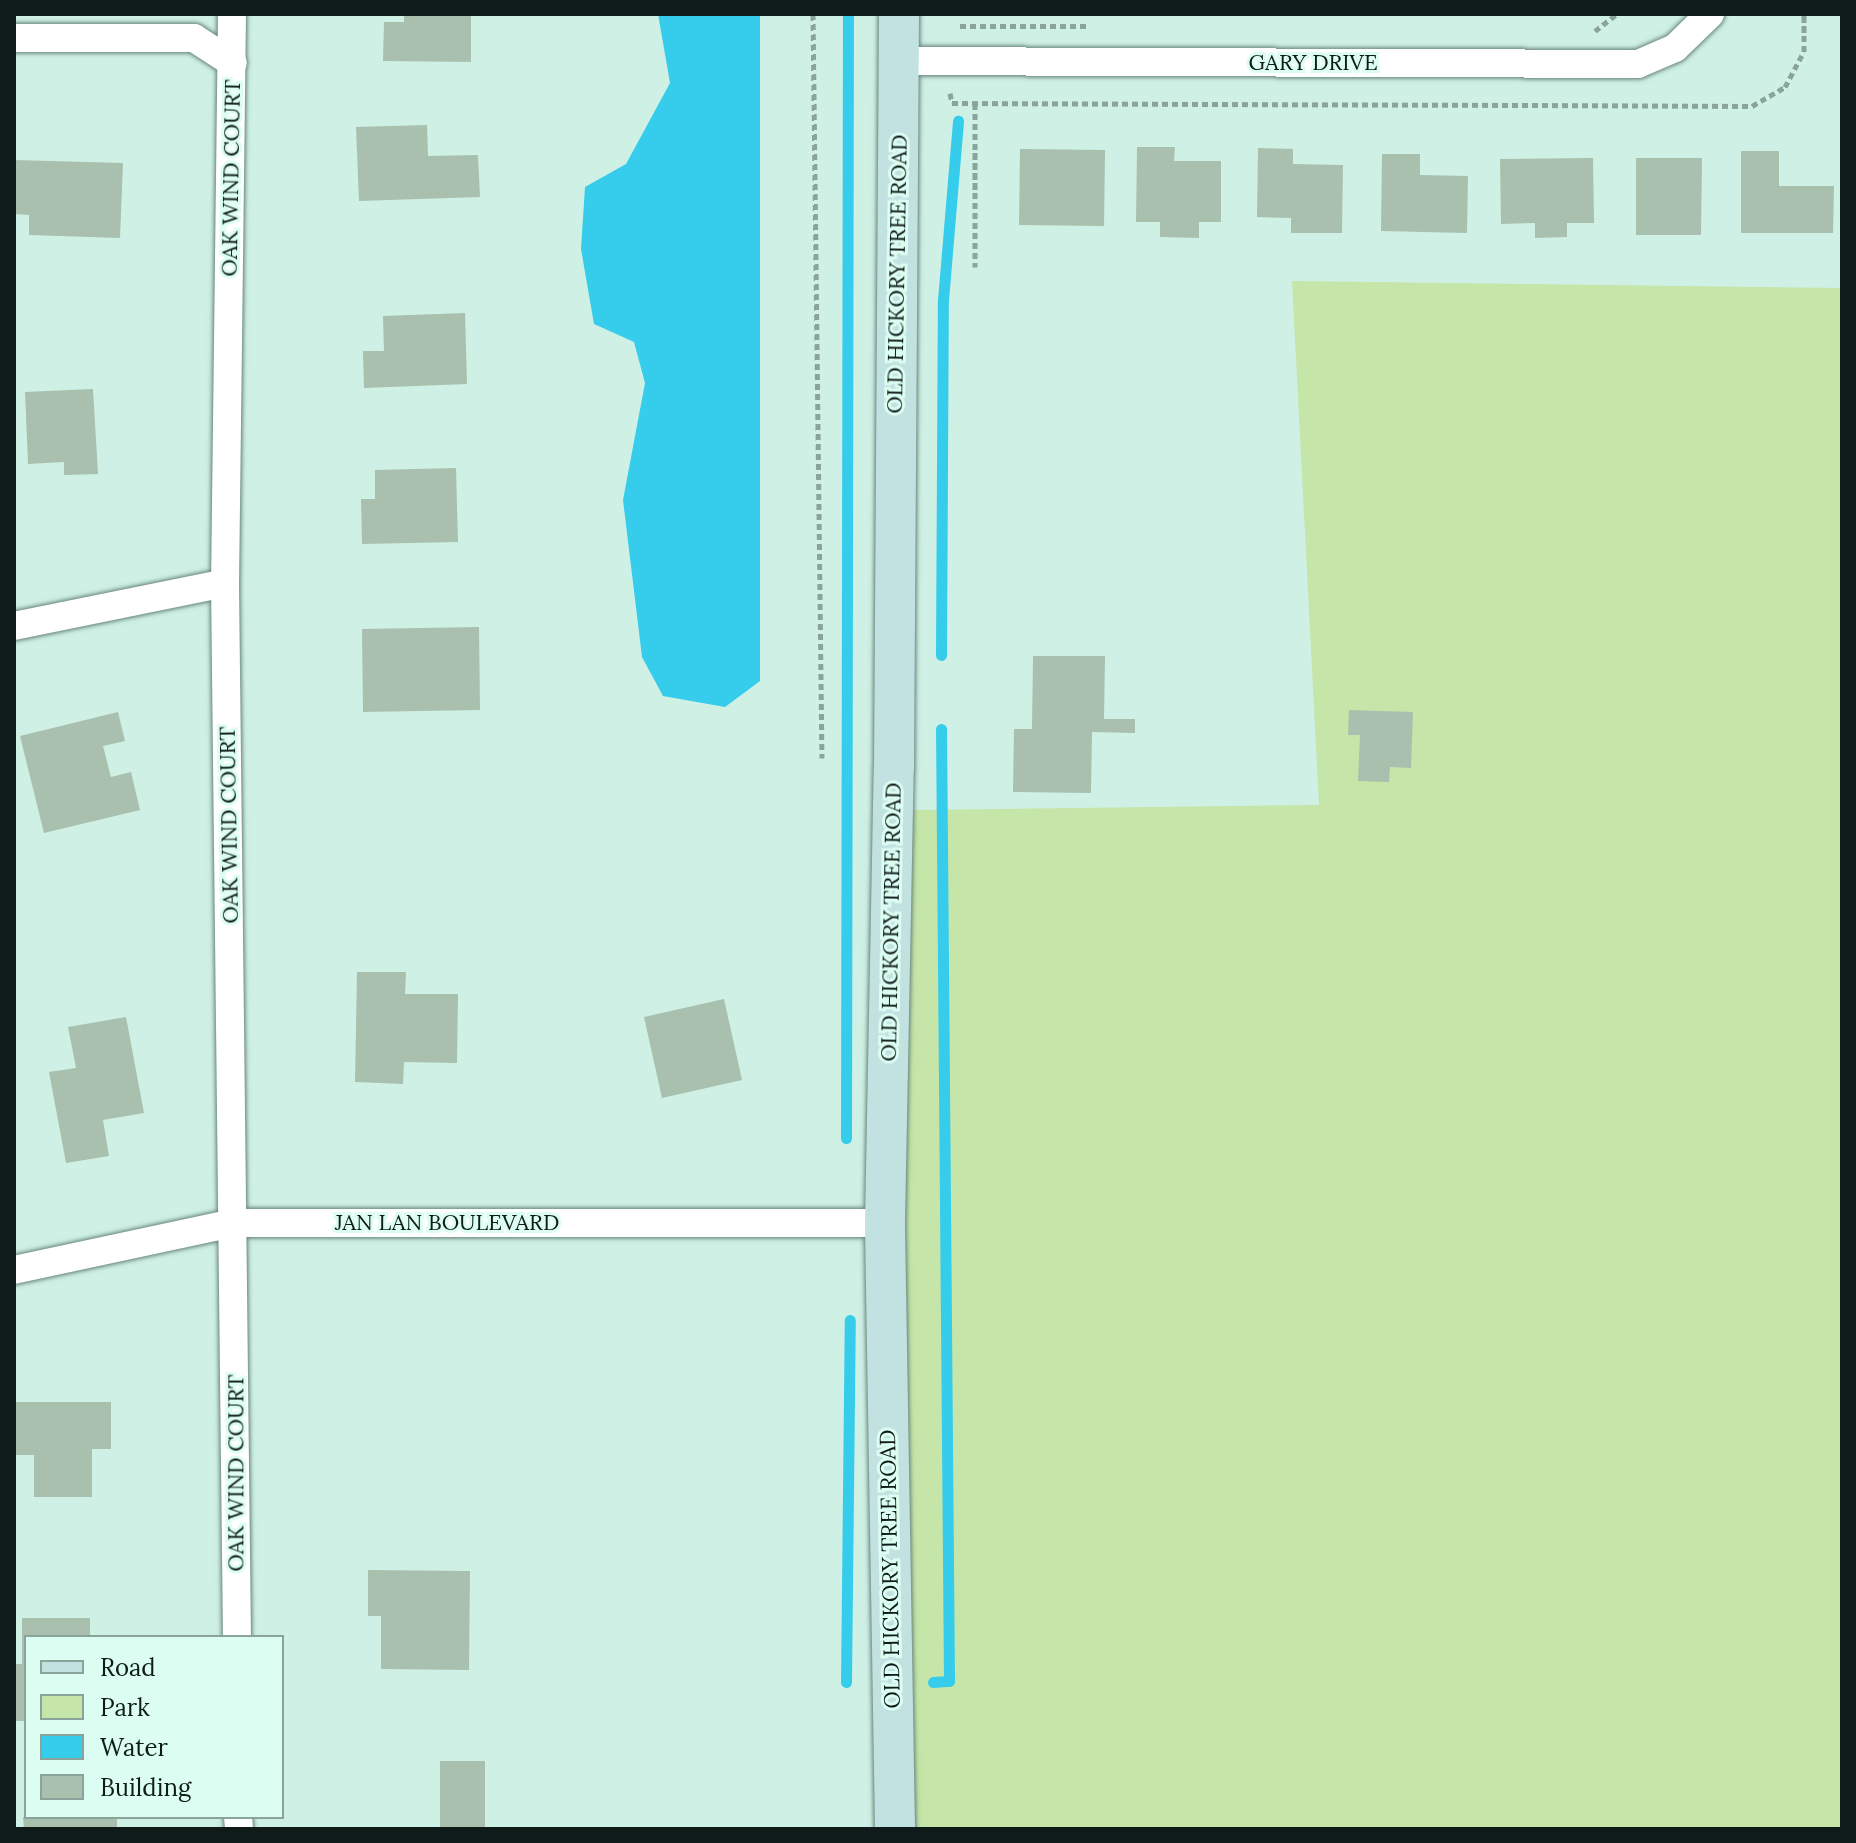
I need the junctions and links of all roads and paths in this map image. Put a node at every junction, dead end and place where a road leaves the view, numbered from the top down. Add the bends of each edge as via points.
1 (232, 14) edge
2 (813, 14) edge
3 (899, 14) edge
4 (976, 14) edge
5 (1710, 14) edge
6 (976, 25) dead end
7 (14, 38) edge
8 (900, 61) junction
9 (233, 63) junction
10 (975, 103) dead end
11 (975, 267) dead end
12 (225, 583) junction
13 (14, 626) edge
14 (822, 758) dead end
15 (234, 1223) junction
16 (885, 1223) junction
17 (14, 1270) edge
18 (237, 1635) edge
19 (895, 1829) edge

1 - 9 street, OAK WIND COURT
2 - 14 path
3 - 8 street, OLD HICKORY TREE ROAD
4 - 6 path
5 - 8 street, GARY DRIVE via 1675,48 1638,64
7 - 9 street via 194,38
8 - 16 street, OLD HICKORY TREE ROAD
9 - 12 street, OAK WIND COURT
10 - 11 path
12 - 13 street
12 - 15 street, OAK WIND COURT
15 - 16 street, JAN LAN BOULEVARD
15 - 17 street, JAN LAN BOULEVARD
15 - 18 street, OAK WIND COURT
16 - 19 street, OLD HICKORY TREE ROAD

